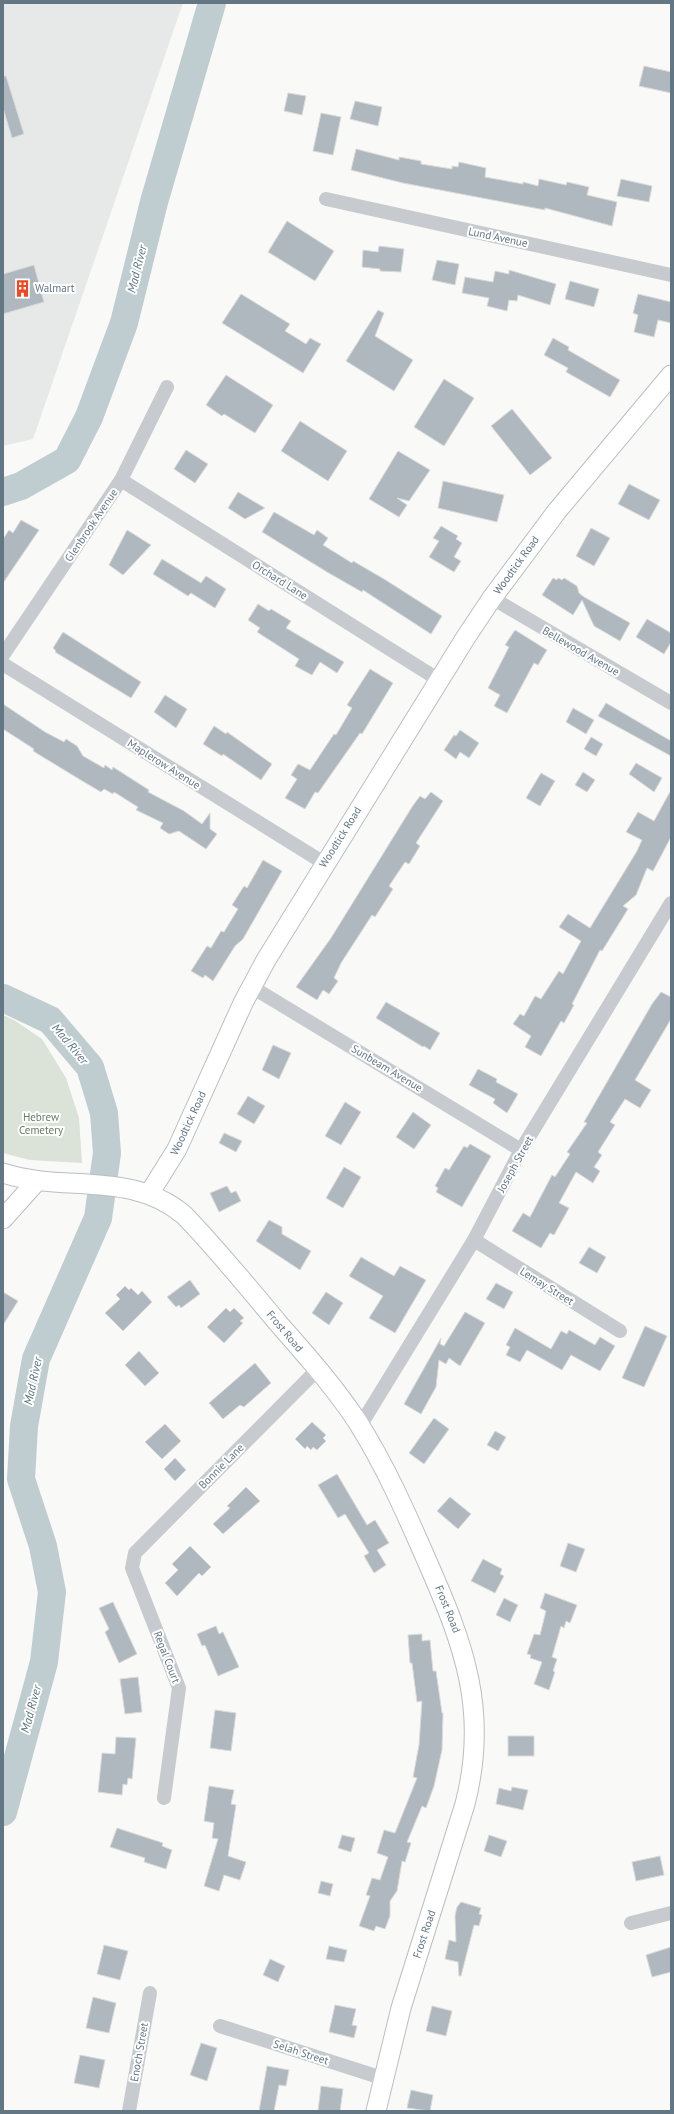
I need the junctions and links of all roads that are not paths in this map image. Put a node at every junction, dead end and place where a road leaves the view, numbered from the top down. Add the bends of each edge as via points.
1 (326, 199) dead end
2 (671, 275) edge
3 (671, 375) edge
4 (167, 387) dead end
5 (121, 480) junction
6 (492, 598) junction
7 (3, 655) edge
8 (3, 664) edge
9 (439, 680) junction
10 (671, 703) edge
11 (324, 863) junction
12 (671, 903) edge
13 (252, 987) junction
14 (522, 1150) junction
15 (3, 1173) edge
16 (37, 1181) junction
17 (149, 1194) junction
18 (3, 1219) edge
19 (474, 1240) junction
20 (620, 1331) dead end
21 (318, 1369) junction
22 (360, 1426) junction
23 (132, 1568) joint
24 (164, 1798) dead end
25 (671, 1913) edge
26 (631, 1923) dead end
27 (150, 1993) dead end
28 (220, 2026) dead end
29 (382, 2078) junction
30 (129, 2111) edge
31 (376, 2111) edge

1 - 2 street, Lund Avenue
3 - 6 main road, Woodtick Road via 557,511
4 - 5 street, Glenbrook Avenue
5 - 7 street, Glenbrook Avenue
5 - 9 street, Orchard Lane
6 - 9 main road, Woodtick Road
6 - 10 street, Bellewood Avenue
8 - 11 street, Maplerow Avenue
9 - 11 main road, Woodtick Road
11 - 13 main road, Woodtick Road
12 - 14 street, Joseph Street
13 - 14 street, Sunbeam Avenue
13 - 17 main road, Woodtick Road via 177,1149
14 - 19 street, Joseph Street
15 - 16 main road
16 - 17 main road via 120,1186
16 - 18 main road
17 - 21 main road, Frost Road via 184,1215
19 - 20 street, Lemay Street
19 - 22 street, Joseph Street
21 - 22 main road, Frost Road
21 - 23 street, Bonnie Lane via 135,1553
22 - 29 main road, Frost Road via 401,1504 457,1631 469,1674 474,1719 473,1760 466,1799 409,1978
23 - 24 street, Regal Court via 178,1688
25 - 26 street
27 - 30 street, Enoch Street
28 - 29 street, Selah Street
29 - 31 main road, Frost Road

